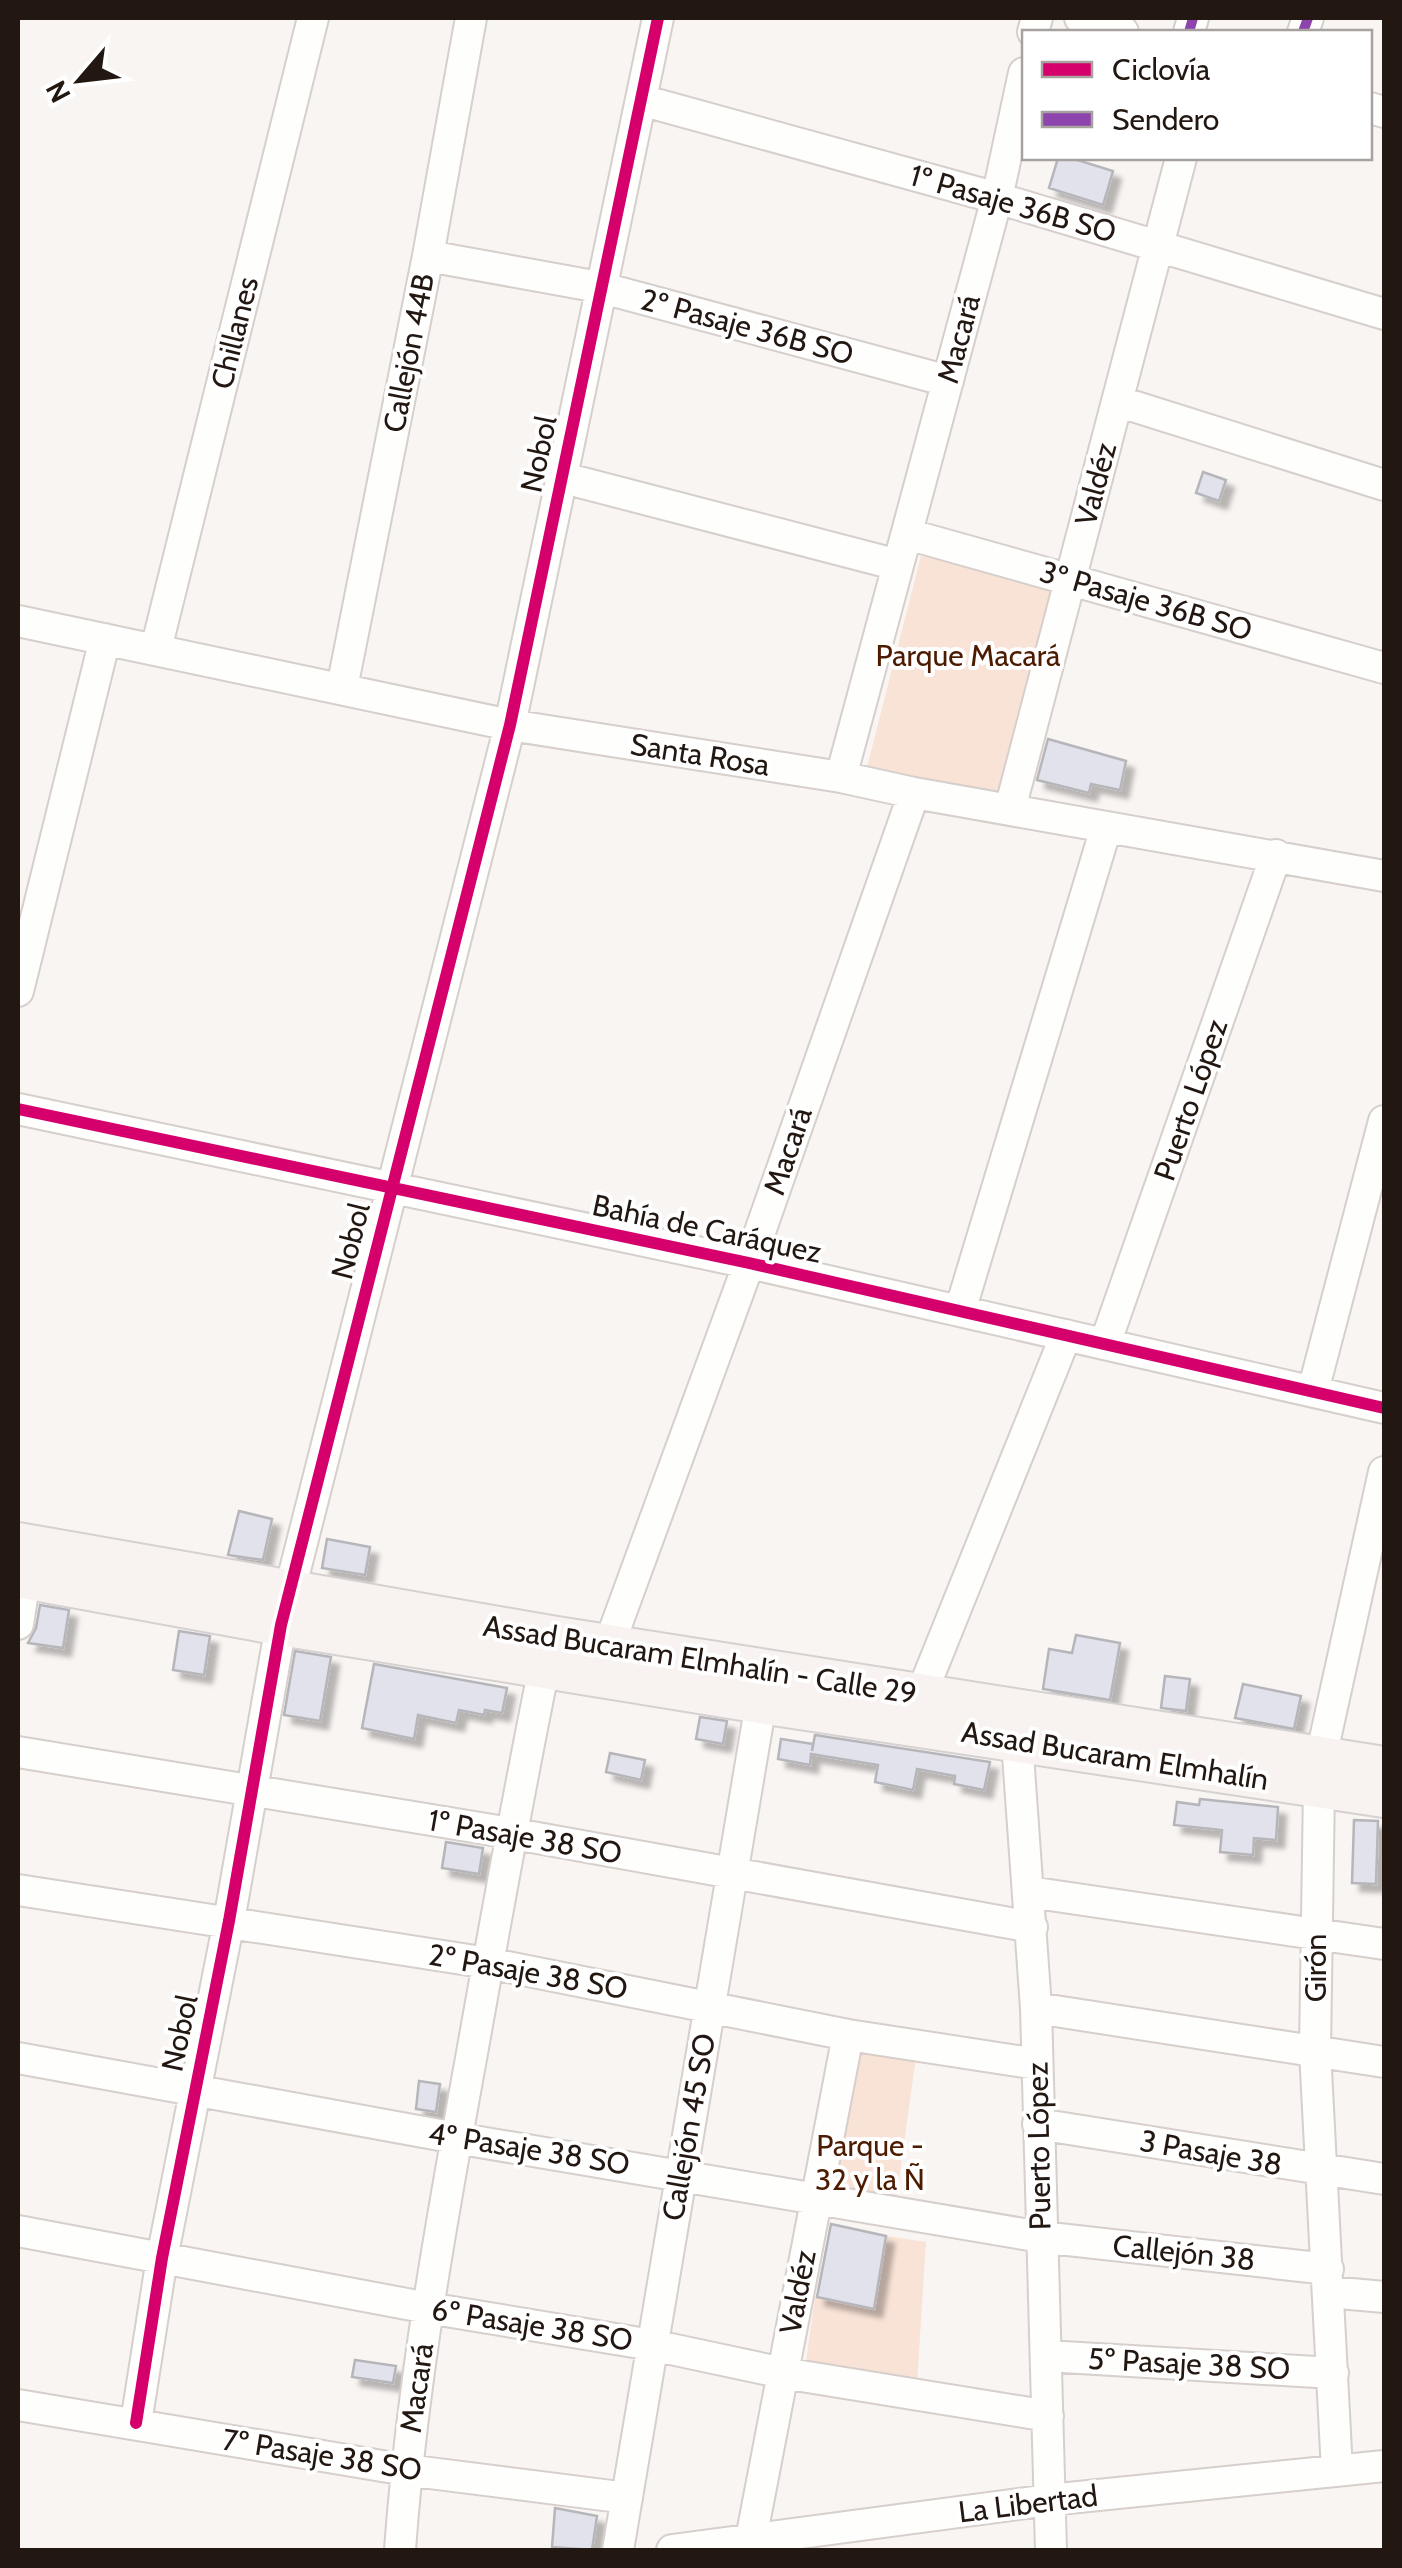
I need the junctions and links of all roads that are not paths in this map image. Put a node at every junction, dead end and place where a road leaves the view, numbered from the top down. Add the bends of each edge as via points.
1 (313, 18) edge
2 (471, 18) edge
3 (658, 18) edge
4 (1080, 18) edge
5 (1117, 30) edge
6 (1022, 83) edge
7 (641, 100) junction
8 (1180, 160) edge
9 (997, 198) junction
10 (1158, 246) junction
11 (428, 256) junction
12 (599, 288) junction
13 (1384, 314) edge
14 (948, 381) junction
15 (1118, 401) junction
16 (560, 477) junction
17 (1384, 484) edge
18 (906, 534) junction
19 (898, 566) junction
20 (1071, 579) junction
21 (18, 620) edge
22 (105, 639) junction
23 (156, 649) junction
24 (1384, 668) edge
25 (342, 688) junction
26 (510, 725) junction
27 (841, 777) junction
28 (914, 793) junction
29 (1010, 810) junction
30 (1106, 828) junction
31 (1276, 855) junction
32 (1384, 876) edge
33 (18, 991) edge
34 (18, 1109) edge
35 (1384, 1122) edge
36 (390, 1188) junction
37 (749, 1263) junction
38 (960, 1311) junction
39 (1066, 1335) junction
40 (1105, 1344) junction
41 (1312, 1391) junction
42 (1384, 1408) edge
43 (1384, 1472) edge
44 (20, 1566) edge
45 (286, 1609) junction
46 (18, 1624) edge
47 (547, 1652) junction
48 (603, 1660) junction
49 (921, 1695) junction
50 (761, 1703) junction
51 (1017, 1741) junction
52 (18, 1752) edge
53 (1384, 1768) edge
54 (1320, 1772) junction
55 (253, 1791) junction
56 (1384, 1797) edge
57 (510, 1832) junction
58 (732, 1874) junction
59 (18, 1890) edge
60 (1029, 1892) junction
61 (228, 1921) junction
62 (1032, 1927) junction
63 (1316, 1934) junction
64 (1384, 1944) edge
65 (488, 1963) junction
66 (710, 2006) junction
67 (1036, 2008) junction
68 (848, 2034) junction
69 (1315, 2050) junction
70 (18, 2058) edge
71 (1384, 2062) edge
72 (1037, 2064) junction
73 (194, 2088) junction
74 (1038, 2124) junction
75 (456, 2138) junction
76 (1324, 2172) junction
77 (681, 2174) junction
78 (1384, 2179) edge
79 (816, 2197) junction
80 (18, 2230) edge
81 (1041, 2237) junction
82 (162, 2258) junction
83 (1329, 2280) junction
84 (1384, 2297) edge
85 (428, 2308) junction
86 (652, 2345) junction
87 (1046, 2356) junction
88 (783, 2373) junction
89 (1333, 2373) junction
90 (18, 2406) edge
91 (1048, 2416) junction
92 (136, 2423) junction
93 (1384, 2466) edge
94 (406, 2470) junction
95 (1337, 2472) junction
96 (626, 2498) junction
97 (1049, 2500) junction
98 (751, 2545) edge
99 (400, 2550) edge
100 (618, 2550) edge
101 (672, 2550) edge
102 (1051, 2550) edge

1 - 23 street, Chillanes
2 - 11 street, Callejón 44B
3 - 7 street, Nobol
4 - 5 street
6 - 9 street, Macará
7 - 9 street, 1º Pasaje 36B SO
7 - 12 street, Nobol
8 - 10 street, Valdéz
9 - 10 street, 1º Pasaje 36B SO
9 - 14 street, Macará
10 - 13 street, 1º Pasaje 36B SO
10 - 15 street, Valdéz
11 - 12 street, 2º Pasaje 36B SO
11 - 25 street, Callejón 44B
12 - 14 street, 2º Pasaje 36B SO
12 - 16 street, Nobol
14 - 18 street, Macará
15 - 17 street
15 - 20 street, Valdéz
16 - 19 street
16 - 26 street, Nobol
18 - 19 street, Macará
18 - 20 street, 3º Pasaje 36B SO
19 - 27 street, Macará
20 - 24 street, 3º Pasaje 36B SO
20 - 29 street, Valdéz
21 - 22 street, Santa Rosa
22 - 23 street, Santa Rosa
22 - 33 street
23 - 25 street, Santa Rosa
25 - 26 street, Santa Rosa
26 - 27 street, Santa Rosa
26 - 36 street, Nobol
27 - 28 street, Santa Rosa
28 - 29 street, Santa Rosa
28 - 37 street, Macará
29 - 30 street, Santa Rosa
30 - 31 street, Santa Rosa
30 - 38 street
31 - 32 street, Santa Rosa
31 - 40 street, Puerto López
34 - 36 street, Bahía de Caráquez
35 - 41 street
36 - 37 street, Bahía de Caráquez
36 - 45 street, Nobol
37 - 38 street, Bahía de Caráquez
37 - 48 street, Macará
38 - 39 street, Bahía de Caráquez
39 - 40 street, Bahía de Caráquez
39 - 49 street
40 - 41 street, Bahía de Caráquez
41 - 42 street, Bahía de Caráquez
43 - 54 street, Girón
44 - 45 main road, Assad Bucaram Elmhalín
44 - 46 street
45 - 47 main road, Assad Bucaram Elmhalín
45 - 55 street, Nobol
47 - 48 main road, Assad Bucaram Elmhalín
47 - 57 street, Macará
48 - 49 main road, Assad Bucaram Elmhalín - Calle 29
48 - 50 main road, Assad Bucaram Elmhalín
49 - 54 main road, Assad Bucaram Elmhalín - Calle 29
50 - 51 main road, Assad Bucaram Elmhalín
50 - 58 street, Callejón 45 SO
51 - 54 main road, Assad Bucaram Elmhalín
51 - 60 street, Puerto López
52 - 55 street, 1º Pasaje 38 SO
53 - 54 main road, Assad Bucaram Elmhalín - Calle 29
54 - 56 main road, Assad Bucaram Elmhalín
54 - 63 street, Girón
55 - 57 street, 1º Pasaje 38 SO
55 - 61 street, Nobol
57 - 58 street, 1º Pasaje 38 SO
57 - 65 street, Macará
58 - 62 street, 1º Pasaje 38 SO
58 - 66 street, Callejón 45 SO
59 - 61 street, 2º Pasaje 38 SO
60 - 62 street, Puerto López
60 - 63 street
61 - 65 street, 2º Pasaje 38 SO
61 - 73 street, Nobol
62 - 67 street, Puerto López
63 - 64 street
63 - 69 street, Girón
65 - 66 street, 2º Pasaje 38 SO
65 - 75 street, Macará
66 - 68 street, 2º Pasaje 38 SO
66 - 77 street, Callejón 45 SO
67 - 69 street
67 - 72 street, Puerto López
68 - 72 street, 2º Pasaje 38 SO
68 - 79 street, Valdéz
69 - 71 street
69 - 76 street, Girón
70 - 73 street, 4º Pasaje 38 SO
72 - 74 street, Puerto López
73 - 75 street, 4º Pasaje 38 SO
73 - 82 street, Nobol
74 - 76 street, 3 Pasaje 38
74 - 81 street, Puerto López
75 - 77 street, 4º Pasaje 38 SO
75 - 85 street, Macará
76 - 78 street, 3 Pasaje 38
76 - 83 street, Girón
77 - 79 street, 4º Pasaje 38 SO
77 - 86 street, Callejón 45 SO
79 - 81 street, 4º Pasaje 38 SO
79 - 88 street, Valdéz
80 - 82 street, 6º Pasaje 38 SO
81 - 83 street, Callejón 38
81 - 87 street, Puerto López
82 - 85 street, 6º Pasaje 38 SO
82 - 92 street, Nobol
83 - 84 street, Callejón 38
83 - 89 street, Girón
85 - 86 street, 6º Pasaje 38 SO
85 - 94 street, Macará
86 - 88 street, 6º Pasaje 38 SO
86 - 96 street, Callejón 45 SO
87 - 89 street, 5º Pasaje 38 SO
87 - 91 street, Puerto López
88 - 91 street, 6º Pasaje 38 SO
88 - 98 street, Valdéz
89 - 95 street, Girón
90 - 92 street, 7º Pasaje 38 SO
91 - 97 street, Puerto López
92 - 94 street, 7º Pasaje 38 SO
93 - 95 street, La Libertad
94 - 96 street, 7º Pasaje 38 SO
94 - 99 street, Macará
95 - 97 street, La Libertad
96 - 100 street, Callejón 45 SO
97 - 98 street, La Libertad
97 - 102 street, Puerto López
98 - 101 street, La Libertad

